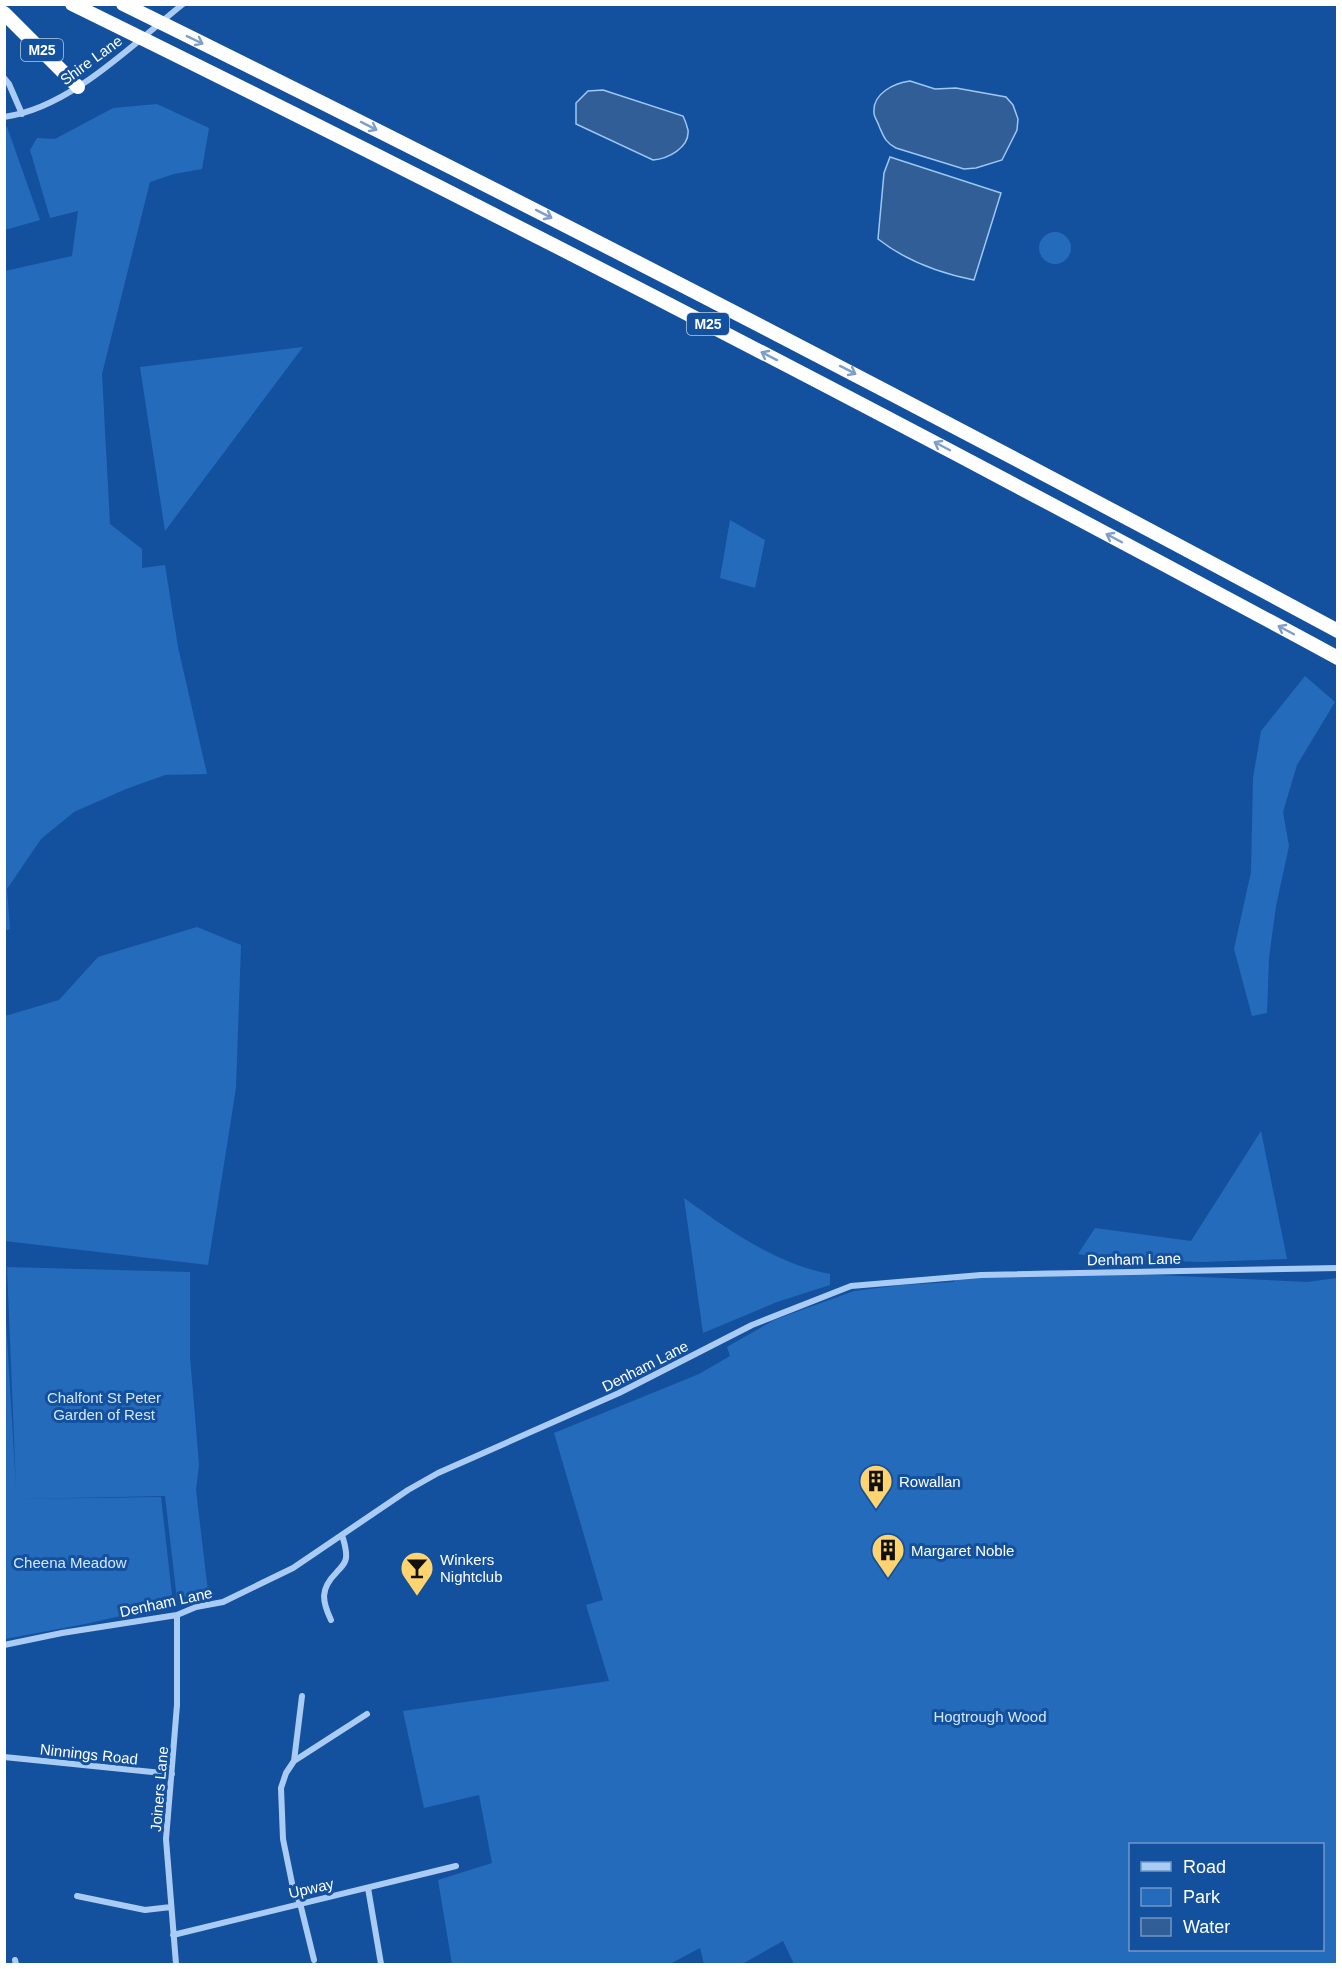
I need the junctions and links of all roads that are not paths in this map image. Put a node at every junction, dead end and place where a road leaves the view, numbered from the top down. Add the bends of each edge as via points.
1 (72, 4) edge
2 (123, 4) edge
3 (183, 4) edge
4 (4, 13) edge
5 (4, 78) edge
6 (78, 87) junction
7 (22, 114) junction
8 (4, 117) edge
9 (1338, 631) edge
10 (1338, 658) edge
11 (1338, 1268) edge
12 (342, 1535) junction
13 (177, 1615) junction
14 (331, 1620) dead end
15 (4, 1645) edge
16 (302, 1696) dead end
17 (367, 1714) dead end
18 (4, 1757) edge
19 (294, 1761) junction
20 (172, 1774) junction
21 (456, 1866) dead end
22 (368, 1888) junction
23 (77, 1896) dead end
24 (300, 1903) junction
25 (171, 1907) junction
26 (172, 1935) junction
27 (314, 1960) dead end
28 (176, 1965) edge
29 (381, 1965) edge

10 -> 1 highway, M25 via 649,294
2 -> 9 highway, M25 via 637,261
3 - 6 street, Shire Lane
4 - 6 highway, M25
5 - 7 street
6 - 7 street, Shire Lane
7 - 8 street, Shire Lane
11 - 12 street, Denham Lane via 981,1275 850,1286 752,1325 619,1394 438,1473
12 - 13 street, Denham Lane via 293,1568 223,1602
12 - 14 street via 344,1564 329,1580 323,1604
13 - 15 street, Denham Lane
13 - 20 street, Joiners Lane
16 - 19 street
17 - 19 street
18 - 20 street, Ninnings Road
19 - 24 street via 281,1788 283,1839
20 - 25 street, Joiners Lane via 166,1839
21 - 22 street, Upway
22 - 24 street, Upway
22 - 29 street
23 - 25 street via 145,1910
24 - 26 street, Upway
24 - 27 street
25 - 26 street, Joiners Lane
26 - 28 street, Joiners Lane

